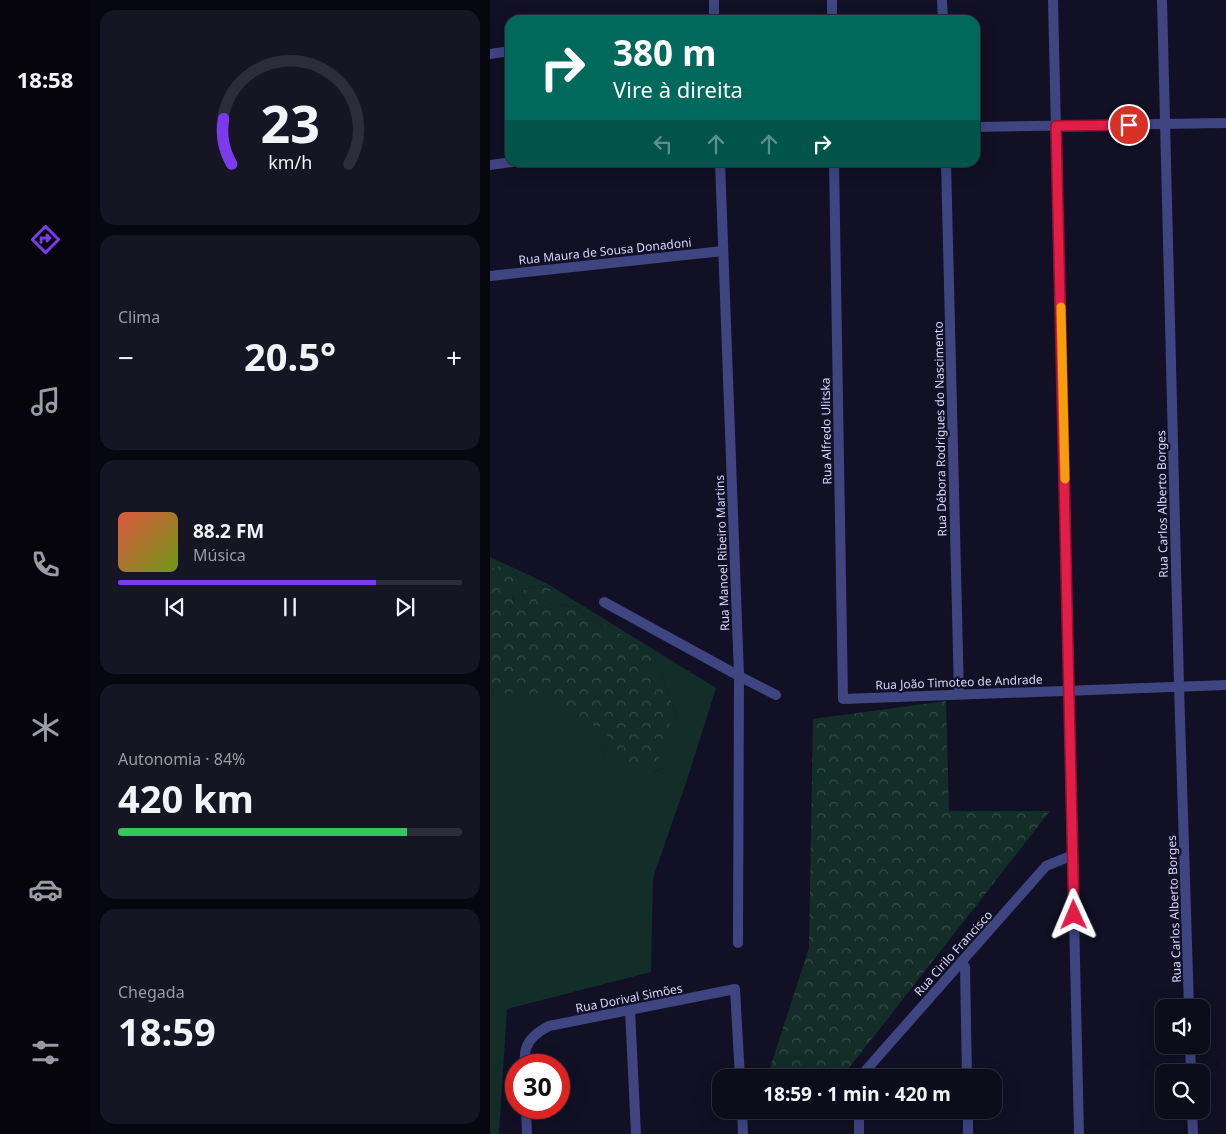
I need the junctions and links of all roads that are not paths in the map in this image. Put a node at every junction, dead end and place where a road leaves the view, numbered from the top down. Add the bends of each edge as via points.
1 (714, 0) edge
2 (832, 0) edge
3 (942, 0) edge
4 (1053, 0) edge
5 (1162, 0) edge
6 (714, 15) edge
7 (832, 15) edge
8 (943, 15) edge
9 (505, 52) edge
10 (490, 54) edge
11 (1226, 123) edge
12 (1165, 124) junction
13 (1056, 126) junction
14 (980, 127) edge
15 (505, 163) edge
16 (490, 165) edge
17 (720, 167) edge
18 (834, 167) edge
19 (946, 167) edge
20 (723, 251) junction
21 (490, 276) edge
22 (604, 602) dead end
23 (739, 676) junction
24 (1226, 685) edge
25 (1180, 686) junction
26 (1070, 690) junction
27 (960, 694) junction
28 (776, 695) dead end
29 (843, 699) joint
30 (1073, 855) junction
31 (738, 943) dead end
32 (961, 962) junction
33 (1189, 999) edge
34 (630, 1010) junction
35 (525, 1054) edge
36 (739, 1069) edge
37 (867, 1069) edge
38 (967, 1069) edge
39 (526, 1119) edge
40 (742, 1119) edge
41 (859, 1119) edge
42 (968, 1119) edge
43 (1192, 1119) edge
44 (527, 1134) edge
45 (636, 1134) edge
46 (743, 1134) edge
47 (859, 1134) edge
48 (968, 1134) edge
49 (1079, 1134) edge
50 (1193, 1134) edge

1 - 6 street
2 - 7 street
3 - 8 street
4 - 13 street
5 - 12 street, Rua Carlos Alberto Borges
9 - 10 street
11 - 12 street
12 - 13 street
12 - 25 street, Rua Carlos Alberto Borges
13 - 14 street
13 - 26 street
15 - 16 street
17 - 20 street, Rua Manoel Ribeiro Martins
18 - 29 street, Rua Alfredo Ulitska
19 - 27 street, Rua Débora Rodrigues do Nascimento
20 - 21 street, Rua Maura de Sousa Donadoni
20 - 23 street, Rua Manoel Ribeiro Martins
22 - 23 street
23 - 28 street
23 - 31 street, Rua Manoel Ribeiro Martins
24 - 25 street, Rua João Timoteo de Andrade
25 - 26 street, Rua João Timoteo de Andrade
25 - 33 street, Rua Carlos Alberto Borges
26 - 27 street, Rua João Timoteo de Andrade
26 - 30 street
27 - 29 street, Rua João Timoteo de Andrade
30 - 32 street, Rua Cirilo Francisco via 1046,866
30 - 49 street
32 - 37 street, Rua Cirilo Francisco
32 - 38 street via 965,967
34 - 35 street, Rua Dorival Simões via 549,1026 531,1039
34 - 36 street, Rua Dorival Simões via 735,989
34 - 45 street
39 - 44 street
40 - 46 street
41 - 47 street
42 - 48 street
43 - 50 street

